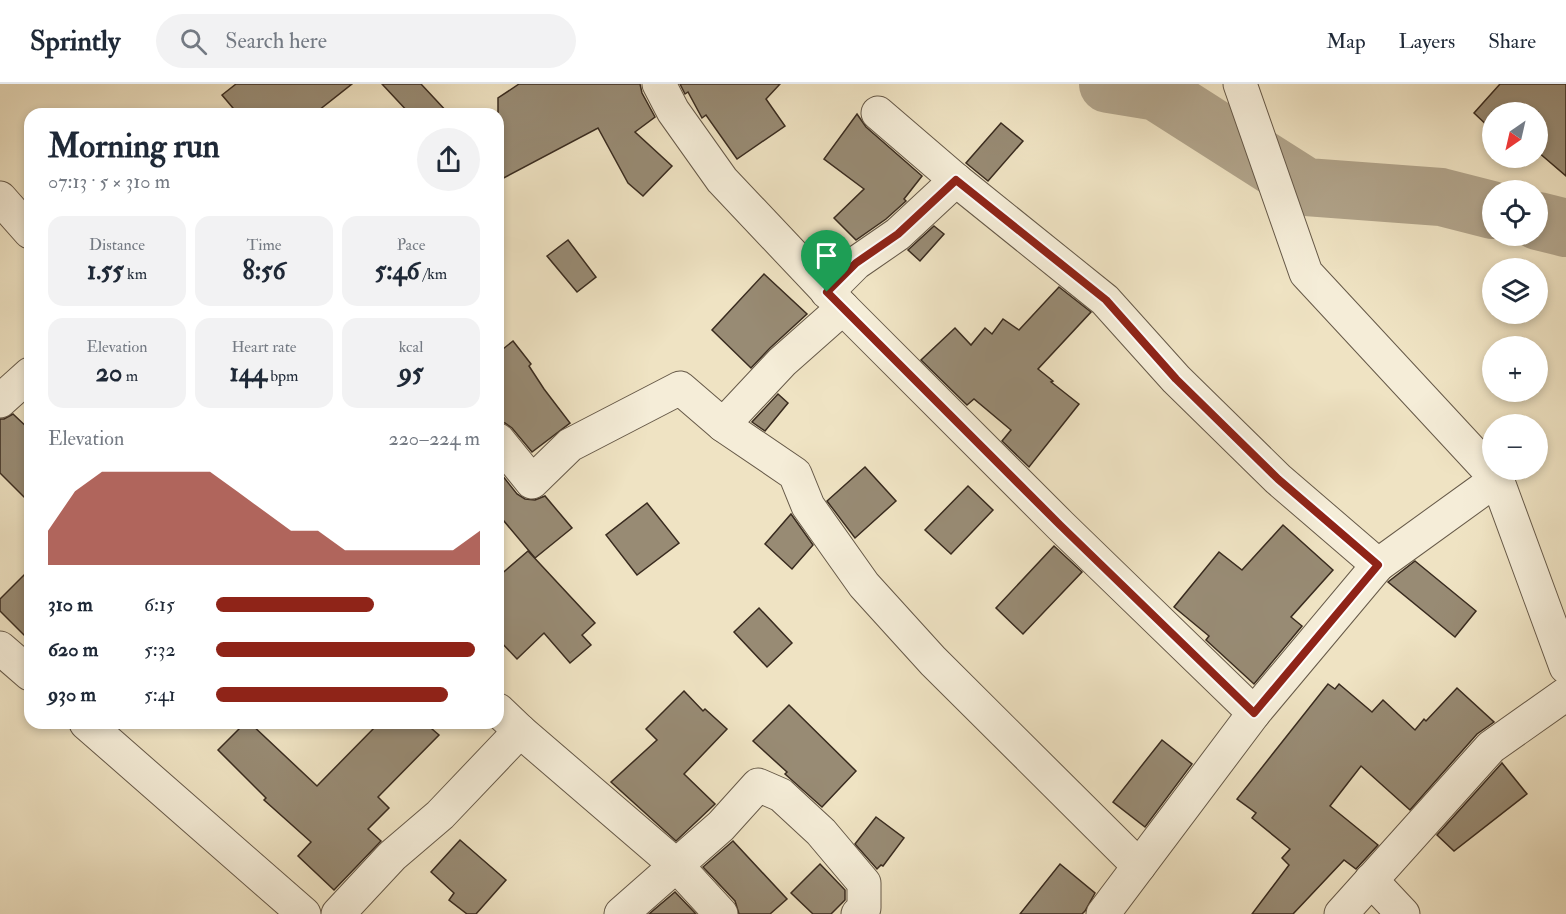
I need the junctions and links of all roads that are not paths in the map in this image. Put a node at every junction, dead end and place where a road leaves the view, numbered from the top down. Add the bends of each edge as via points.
1 (659, 84) edge
2 (1240, 84) edge
3 (878, 113) dead end
4 (956, 180) junction
5 (0, 198) edge
6 (24, 225) edge
7 (835, 300) junction
8 (24, 379) edge
9 (0, 401) edge
10 (723, 425) junction
11 (504, 447) edge
12 (1482, 463) edge
13 (1496, 480) edge
14 (1497, 480) edge
15 (1378, 565) junction
16 (1566, 668) edge
17 (1566, 694) edge
18 (1254, 713) junction
19 (509, 721) edge
20 (93, 729) edge
21 (503, 729) edge
22 (677, 866) junction
23 (1139, 866) junction
24 (1371, 880) junction
25 (304, 914) edge
26 (339, 914) edge
27 (621, 914) edge
28 (721, 914) edge
29 (858, 914) edge
30 (1103, 914) edge
31 (1341, 914) edge
32 (1403, 914) edge

1 - 7 street via 673,111 722,180
2 - 12 street via 1306,273
3 - 4 street
4 - 7 street via 898,234 856,263
4 - 15 street via 1106,300 1176,379 1278,479
5 - 6 street
7 - 10 street
7 - 18 street
8 - 9 street
10 - 11 street via 680,388 570,445 532,482
10 - 23 street via 795,474 808,506 864,585 933,661
13 - 15 street
14 - 16 street
15 - 18 street
17 - 24 street via 1491,747
18 - 23 street
19 - 22 street
20 - 25 street
21 - 26 street via 440,815 392,856
22 - 27 street
22 - 28 street
22 - 29 street via 758,785 789,802 821,832 864,883 864,908
23 - 30 street
24 - 31 street
24 - 32 street

